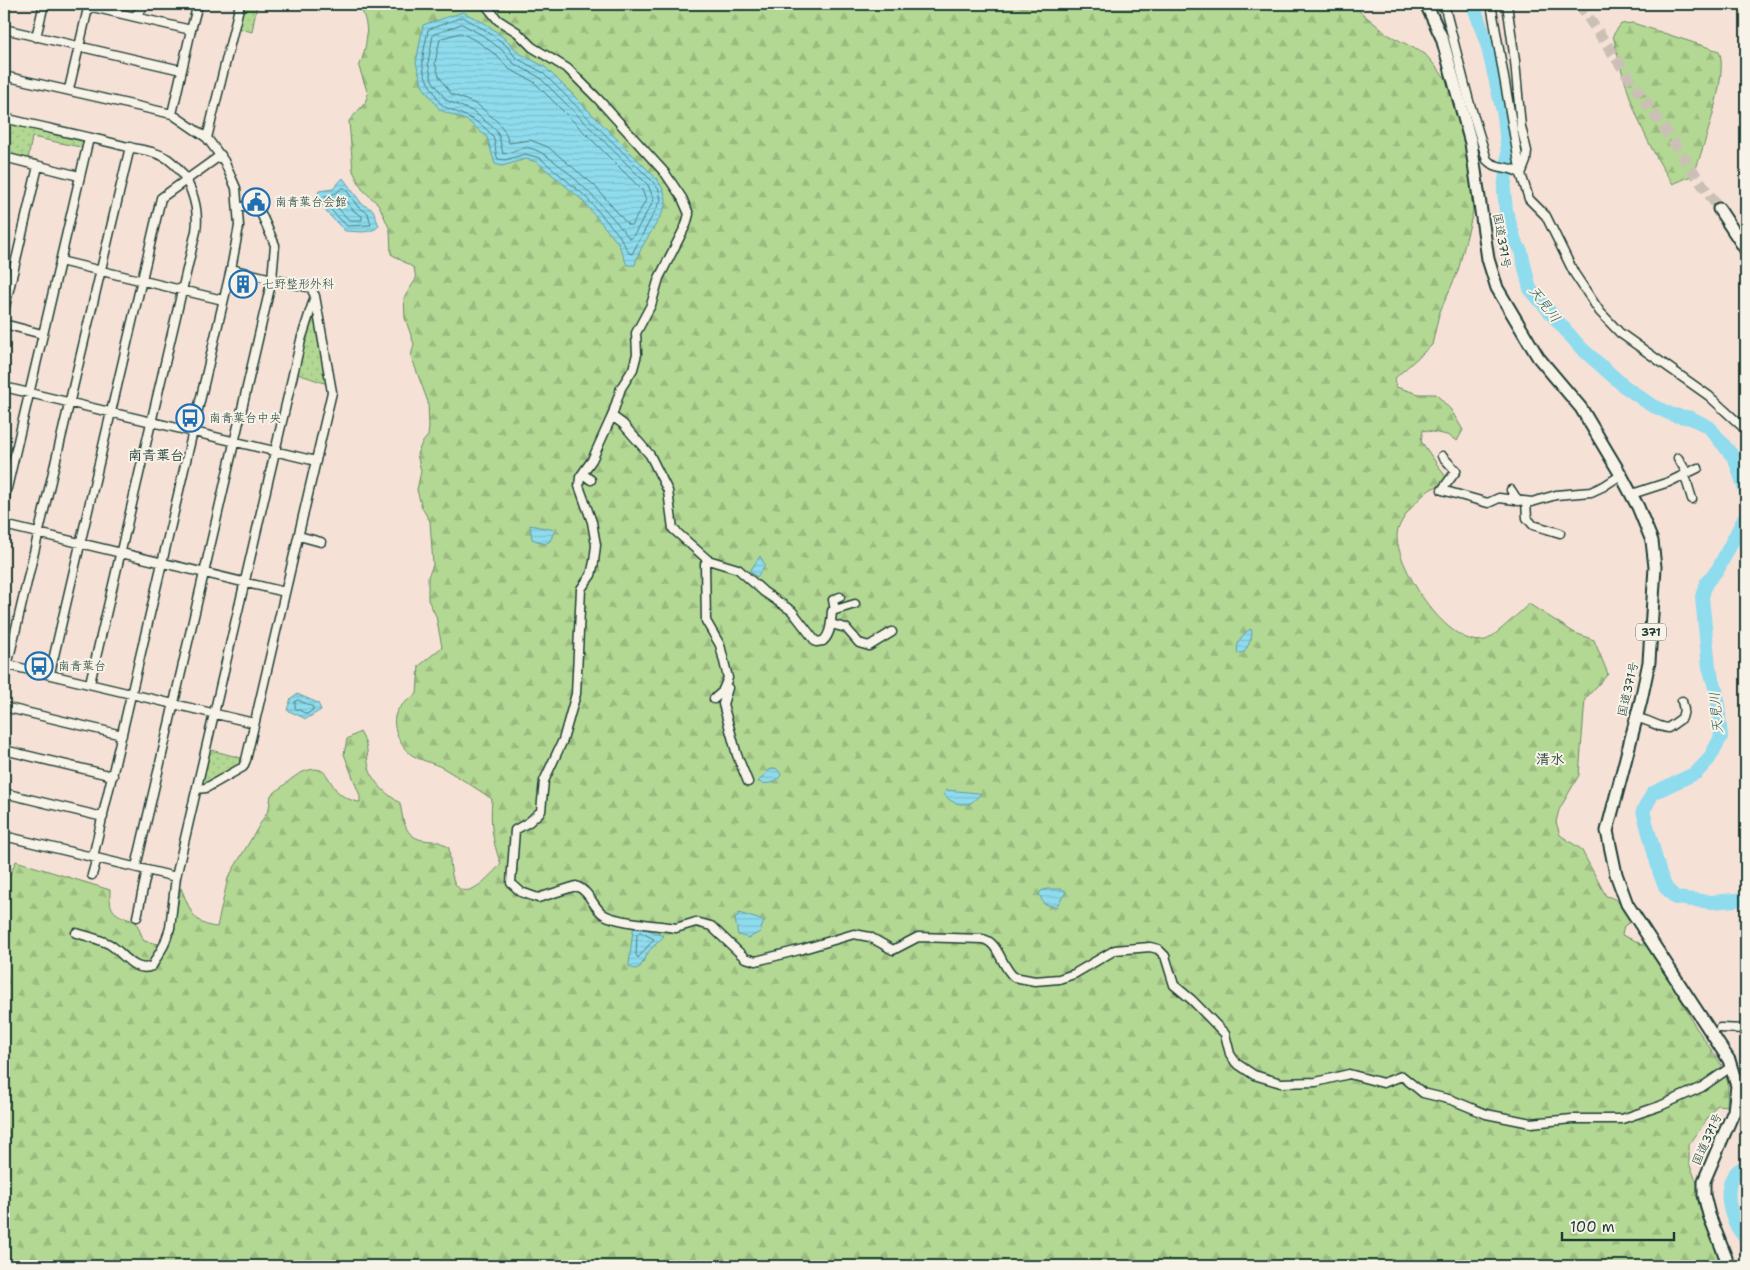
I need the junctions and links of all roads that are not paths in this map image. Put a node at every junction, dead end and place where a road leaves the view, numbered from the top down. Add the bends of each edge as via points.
1 (44, 4) edge
2 (146, 4) edge
3 (198, 4) edge
4 (240, 4) edge
5 (485, 4) edge
6 (1426, 4) edge
7 (1444, 4) edge
8 (1491, 4) edge
9 (1507, 4) edge
10 (89, 5) edge
11 (135, 16) junction
12 (4, 29) edge
13 (191, 30) junction
14 (36, 37) junction
15 (78, 47) junction
16 (181, 70) junction
17 (4, 76) edge
18 (69, 89) junction
19 (172, 114) junction
20 (4, 118) edge
21 (89, 138) junction
22 (207, 138) junction
23 (130, 147) junction
24 (221, 155) junction
25 (4, 157) edge
26 (38, 166) junction
27 (1518, 172) junction
28 (79, 176) junction
29 (186, 179) junction
30 (239, 207) junction
31 (1719, 209) tunnel mouth
32 (1746, 250) edge
33 (60, 261) junction
34 (231, 269) junction
35 (100, 272) junction
36 (272, 279) junction
37 (140, 281) junction
38 (182, 291) junction
39 (315, 296) junction
40 (223, 300) junction
41 (4, 311) edge
42 (4, 324) edge
43 (42, 334) junction
44 (4, 388) edge
45 (28, 394) junction
46 (70, 402) junction
47 (110, 412) junction
48 (612, 416) junction
49 (630, 417) dead end
50 (151, 422) junction
51 (623, 424) junction
52 (1746, 430) edge
53 (191, 432) junction
54 (234, 442) junction
55 (275, 451) junction
56 (1442, 456) dead end
57 (1678, 458) dead end
58 (316, 461) junction
59 (1698, 468) dead end
60 (583, 474) junction
61 (1621, 475) junction
62 (1686, 475) junction
63 (591, 480) dead end
64 (1511, 490) dead end
65 (1632, 494) junction
66 (1692, 499) dead end
67 (4, 501) edge
68 (1522, 501) junction
69 (4, 525) edge
70 (1560, 533) dead end
71 (39, 534) junction
72 (299, 536) junction
73 (321, 542) dead end
74 (80, 544) junction
75 (120, 553) junction
76 (708, 560) junction
77 (162, 563) junction
78 (204, 572) junction
79 (244, 582) junction
80 (285, 592) junction
81 (840, 597) dead end
82 (855, 604) dead end
83 (835, 610) junction
84 (831, 622) junction
85 (842, 624) dead end
86 (892, 632) dead end
87 (6, 664) edge
88 (50, 674) junction
89 (728, 678) junction
90 (4, 679) edge
91 (90, 683) junction
92 (132, 693) junction
93 (714, 699) dead end
94 (1682, 701) dead end
95 (173, 703) junction
96 (4, 707) edge
97 (214, 713) junction
98 (1636, 718) junction
99 (254, 723) junction
100 (122, 735) junction
101 (4, 750) edge
102 (113, 776) junction
103 (748, 782) dead end
104 (197, 789) junction
105 (4, 793) edge
106 (103, 817) junction
107 (4, 836) edge
108 (95, 858) junction
109 (136, 867) junction
110 (147, 870) junction
111 (92, 875) dead end
112 (176, 878) junction
113 (137, 917) dead end
114 (76, 933) dead end
115 (1720, 1028) dead end
116 (1746, 1029) edge
117 (1731, 1068) junction
118 (1727, 1266) edge

1 - 14 street
2 - 11 street
3 - 13 street
4 - 22 street
5 - 48 street via 498,20 574,75 657,163 689,214 659,278 651,305 636,332 637,354 633,369 621,388
6 - 61 highway, 国道371号 / 371 via 1442,38 1470,143 1488,259 1497,288 1538,357 1581,408
7 - 27 street via 1487,160 1495,166
8 - 27 street
9 - 27 street via 1521,127 1527,151 1526,160
10 - 11 street
10 - 15 street
11 - 13 street
12 - 14 street
13 - 16 street
14 - 15 street
15 - 16 street
15 - 18 street
16 - 19 street
17 - 18 street
18 - 19 street
19 - 22 street
20 - 21 street
21 - 23 street
21 - 28 street
22 - 24 street
23 - 29 street via 168,160
23 - 35 street
24 - 29 street
24 - 30 street via 232,175
25 - 26 street
26 - 28 street
26 - 41 street
27 - 52 street via 1529,199 1551,223 1574,273 1600,312 1620,333 1709,396
28 - 33 street
29 - 37 street via 161,198
29 - 38 street via 197,224
30 - 34 street
30 - 36 street via 260,211 275,245
31 - 32 highway
33 - 35 street
33 - 43 street
34 - 36 street
34 - 40 street
35 - 37 street
35 - 46 street
36 - 39 street via 307,285
36 - 54 street
37 - 38 street
37 - 47 street
38 - 40 street
38 - 50 street
39 - 55 street via 301,340
39 - 58 street via 332,392
40 - 53 street
42 - 43 street
43 - 45 street
44 - 45 street
45 - 46 street
45 - 67 street
46 - 47 street
46 - 71 street
47 - 50 street
47 - 74 street
48 - 51 street
48 - 60 street
49 - 51 street
50 - 53 street
50 - 75 street
51 - 76 street via 646,448 668,491 673,529
53 - 54 street
53 - 77 street
54 - 55 street
54 - 78 street
55 - 58 street
55 - 79 street
56 - 68 street via 1456,471 1442,490 1488,503 1499,498
57 - 62 street
58 - 72 street
59 - 62 street
60 - 63 street
60 - 117 street via 579,486 592,522 596,545 594,562 580,597 578,685 563,740 544,781 541,811 515,830 510,878 514,887 522,892 538,898 576,886 591,897 604,915 676,928 696,922 711,926 745,958 756,960 854,934 870,937 893,950 918,937 982,939 994,944 1003,964 1014,977 1047,980 1074,974 1115,950 1150,947 1165,956 1174,985 1225,1034 1230,1054 1254,1075 1281,1083 1316,1082 1349,1074 1383,1083 1402,1076 1423,1093 1452,1100 1486,1114 1524,1122 1622,1119 1702,1087
61 - 65 highway, 国道371号 / 371
61 - 68 street via 1591,492
62 - 65 street
62 - 66 street
64 - 68 street
65 - 98 highway, 国道371号 / 371 via 1652,541 1655,567 1649,662
68 - 70 street via 1532,525
69 - 71 street
71 - 74 street
71 - 87 street
72 - 73 street
72 - 80 street
74 - 75 street
74 - 88 street
75 - 77 street
75 - 91 street
76 - 84 street via 738,570 792,612 816,642 826,638
76 - 89 street via 705,564 706,621 720,645
77 - 78 street
77 - 92 street
78 - 79 street
78 - 95 street
79 - 80 street
79 - 97 street
80 - 99 street
81 - 83 street via 833,600
82 - 83 street
83 - 84 street via 832,611
84 - 85 street
84 - 86 street via 846,628 859,643 869,646
87 - 88 street
87 - 90 street
88 - 91 street
89 - 93 street via 722,692
89 - 103 street via 723,704
91 - 92 street
92 - 95 street
92 - 100 street
94 - 98 street via 1682,718 1668,728
95 - 97 street
95 - 109 street
96 - 100 street
97 - 99 street
97 - 104 street
98 - 117 highway, 国道371号 / 371 via 1607,831 1616,874 1627,904 1729,1060
99 - 104 street via 243,767 206,788
100 - 102 street
101 - 102 street
102 - 106 street
104 - 112 street
105 - 106 street
106 - 108 street
107 - 108 street
108 - 109 street
108 - 111 street
109 - 110 street
110 - 112 street
110 - 113 street
112 - 114 street via 170,928 152,966 145,968 133,964 110,945
115 - 116 street
117 - 118 highway, 国道371号 / 371 via 1737,1086 1734,1111 1704,1181 1709,1215

